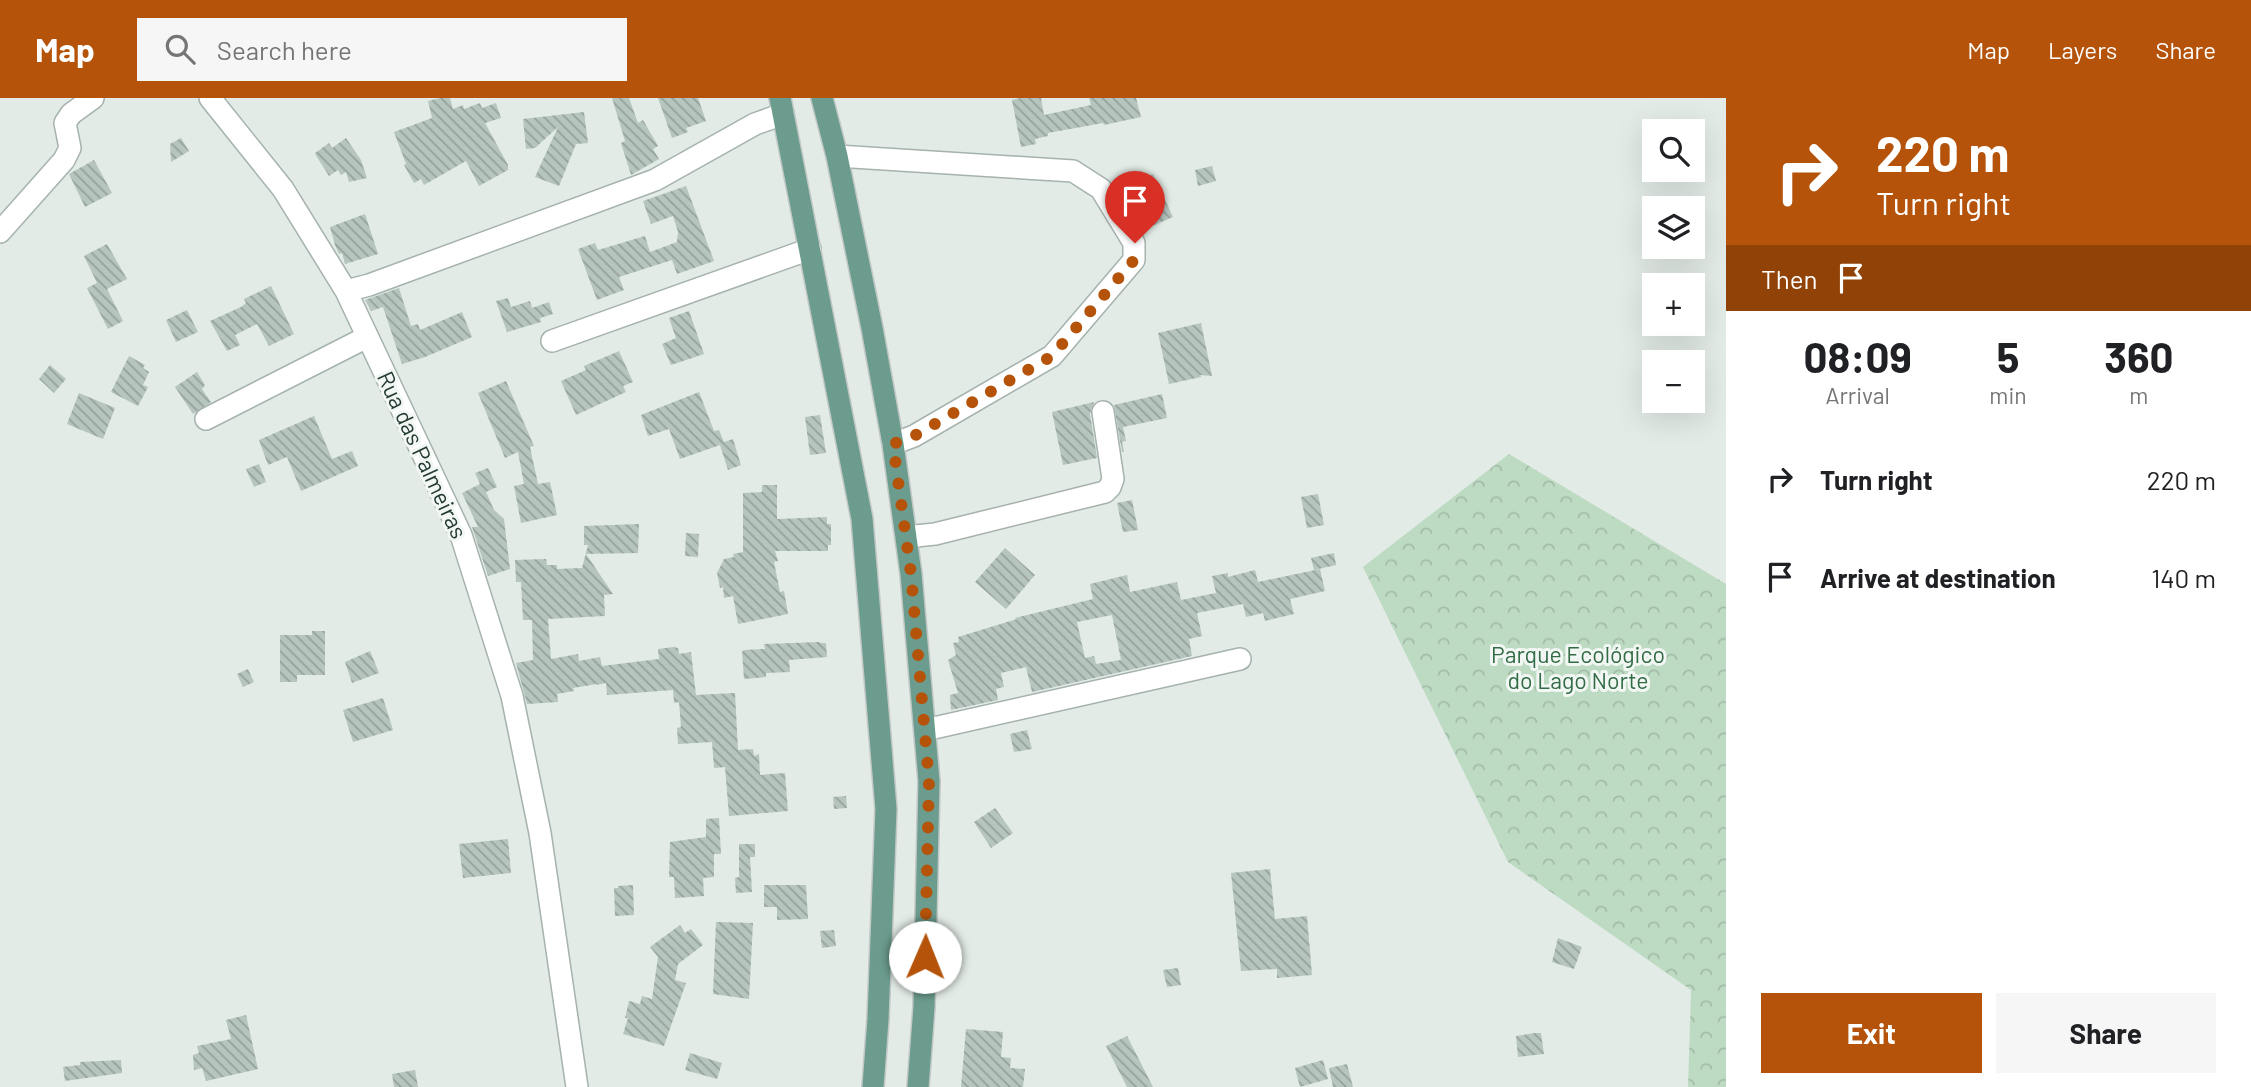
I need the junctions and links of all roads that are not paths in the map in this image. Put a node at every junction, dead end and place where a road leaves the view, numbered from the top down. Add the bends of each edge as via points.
1 (93, 98) edge
2 (210, 98) edge
3 (822, 98) edge
4 (781, 106) edge
5 (837, 156) junction
6 (0, 232) edge
7 (810, 249) junction
8 (346, 292) junction
9 (368, 337) junction
10 (552, 341) dead end
11 (1103, 412) dead end
12 (206, 419) dead end
13 (893, 444) junction
14 (906, 537) junction
15 (1240, 659) dead end
16 (925, 730) junction
17 (577, 1087) edge
18 (873, 1087) edge
19 (918, 1087) edge

1 - 6 street via 65,123 70,148 64,160
2 - 8 street, Rua das Palmeiras via 284,189
3 - 5 main road
4 - 7 main road
4 - 8 street via 655,180
5 - 13 main road
5 - 13 street via 1073,171 1101,189 1135,243 1134,260 1052,356
7 - 10 street
7 - 18 main road via 862,519 886,809
8 - 9 street, Rua das Palmeiras
9 - 12 street
9 - 17 street, Rua das Palmeiras via 461,535 512,696 540,832
11 - 14 street via 1113,479 1105,492
13 - 14 main road
14 - 16 main road
15 - 16 street
16 - 19 main road via 929,781

